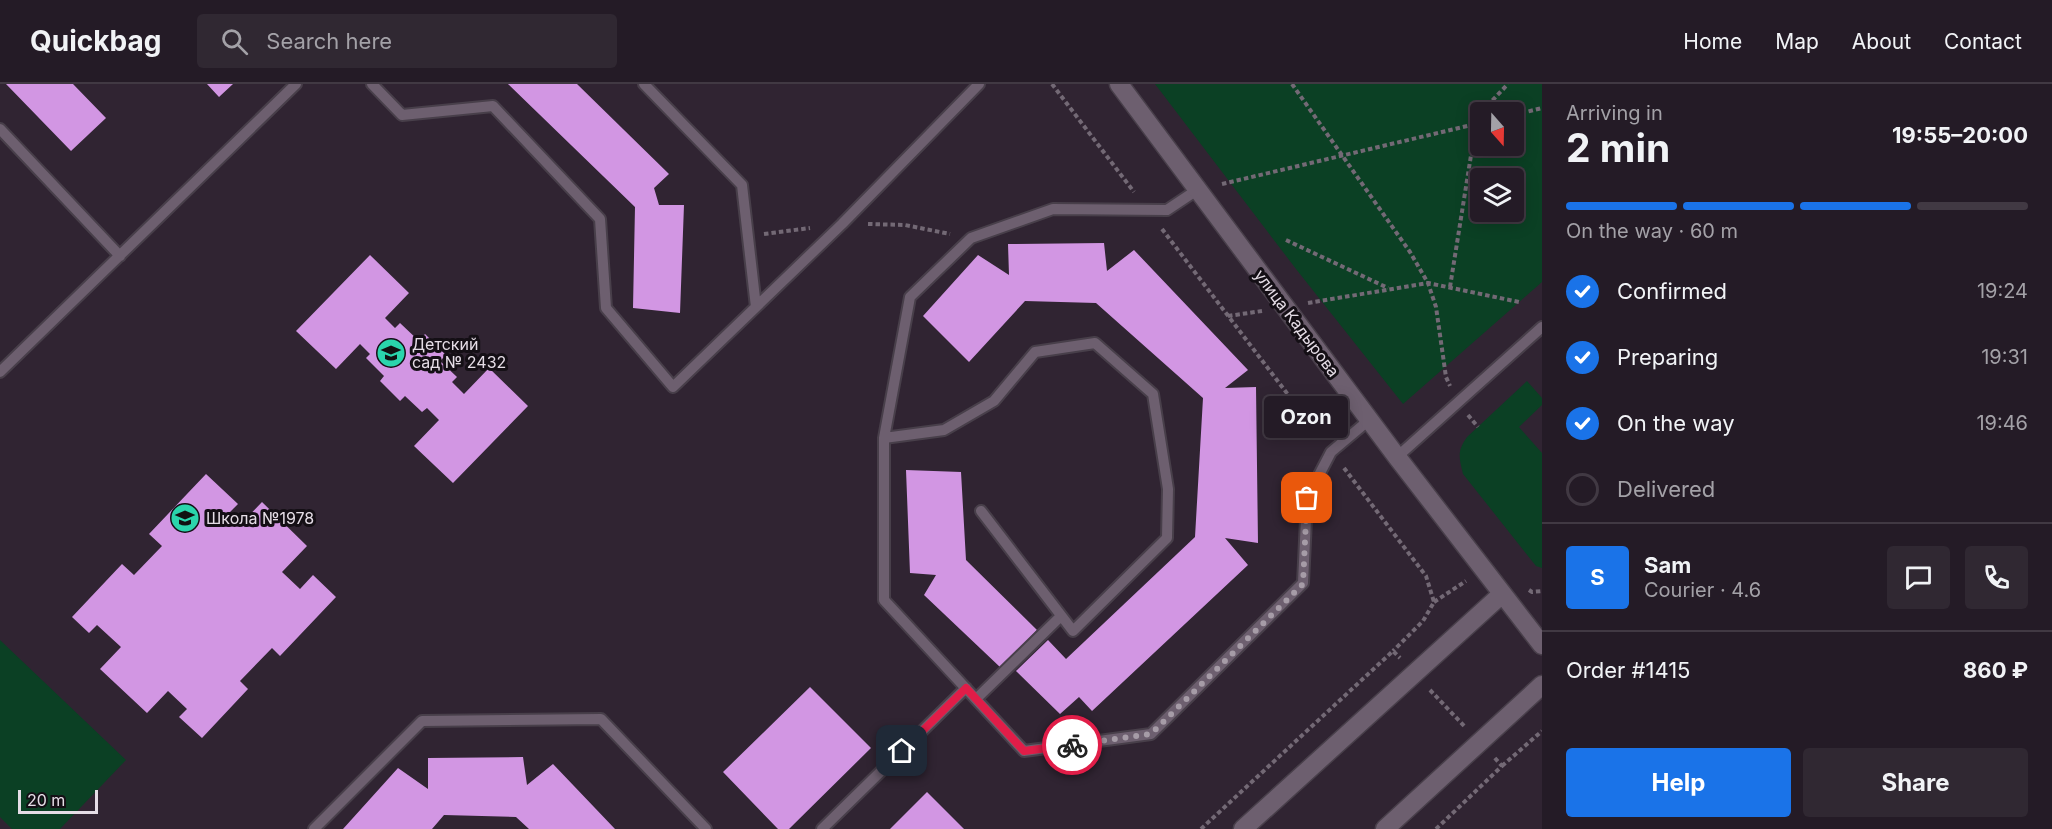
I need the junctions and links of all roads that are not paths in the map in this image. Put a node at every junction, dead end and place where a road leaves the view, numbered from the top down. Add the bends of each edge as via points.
1 (296, 84) edge
2 (372, 84) edge
3 (644, 84) edge
4 (979, 84) edge
5 (1119, 84) edge
6 (0, 129) edge
7 (1197, 190) junction
8 (120, 256) junction
9 (756, 307) junction
10 (1542, 327) edge
11 (0, 372) edge
12 (1369, 420) junction
13 (884, 438) junction
14 (1397, 457) junction
15 (981, 511) dead end
16 (1503, 594) junction
17 (1061, 616) junction
18 (1542, 645) edge
19 (1542, 685) edge
20 (966, 688) junction
21 (976, 699) junction
22 (314, 829) edge
23 (706, 829) edge
24 (822, 829) edge
25 (1243, 829) edge
26 (1385, 829) edge

1 - 8 lane
2 - 9 lane via 402,115 493,106 600,219 606,308 673,387
3 - 9 lane via 742,185
4 - 9 lane
5 - 7 street, улица Кадырова
6 - 8 lane
7 - 12 street, улица Кадырова
7 - 13 lane via 1167,210 1053,209 971,237 910,297
8 - 11 lane
10 - 14 lane
12 - 14 street, улица Кадырова
12 - 21 lane via 1331,452 1307,498 1303,584 1151,734 1024,751
13 - 17 lane via 944,430 994,401 1035,352 1095,343 1153,394 1168,489 1167,538 1073,631
13 - 20 lane via 884,600
14 - 16 street, улица Кадырова
15 - 17 lane
16 - 18 street, улица Кадырова
16 - 25 street
17 - 21 lane
19 - 26 street
20 - 21 lane
20 - 24 lane
22 - 23 lane via 422,721 601,720

